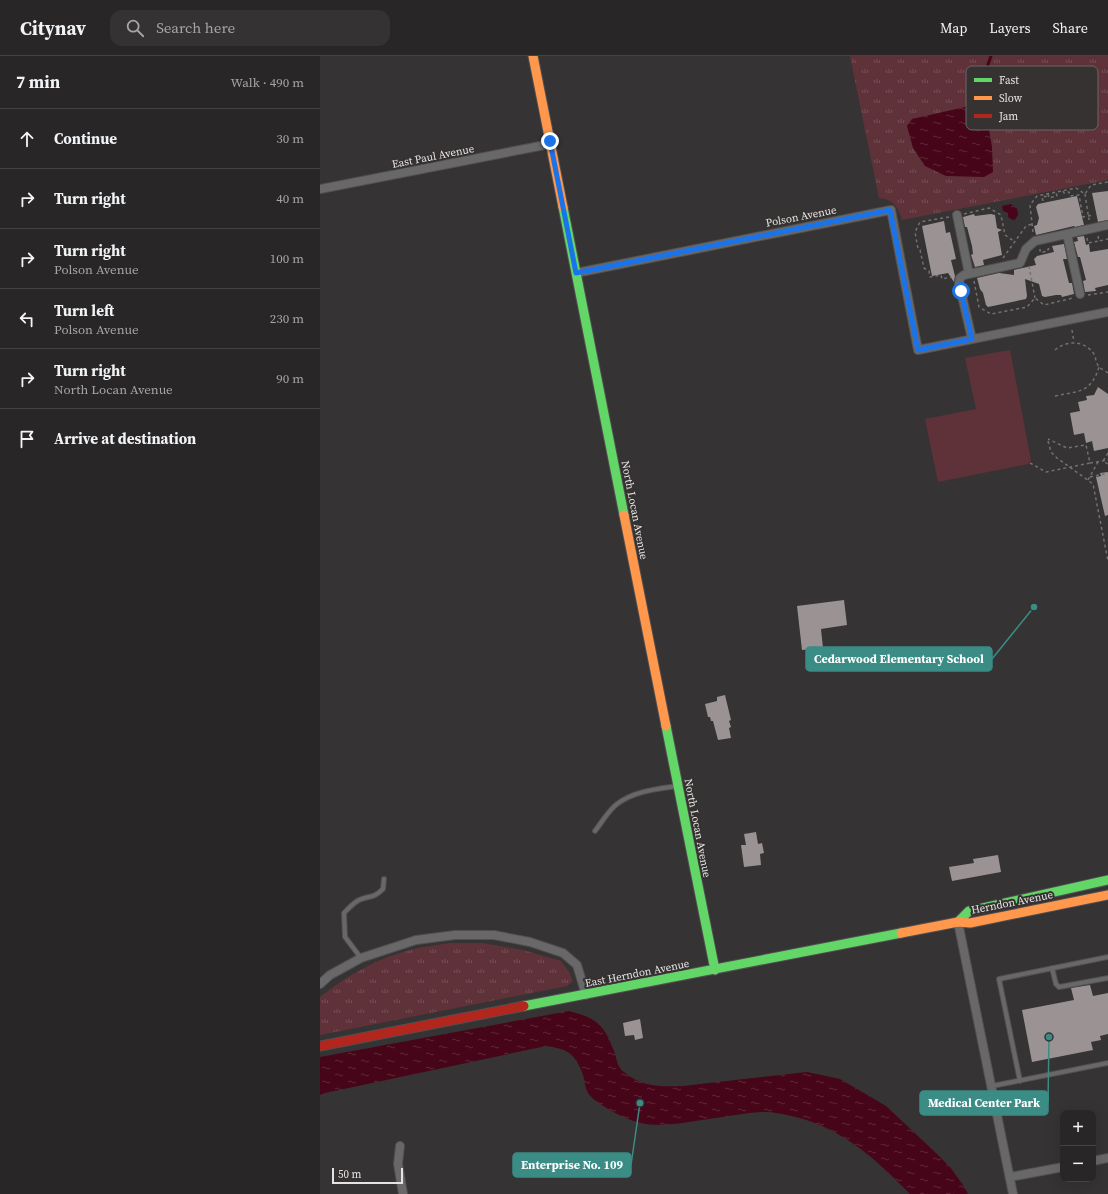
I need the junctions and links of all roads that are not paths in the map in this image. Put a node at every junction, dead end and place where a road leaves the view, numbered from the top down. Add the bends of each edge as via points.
1 (533, 56) edge
2 (550, 144) junction
3 (320, 189) edge
4 (957, 215) road end
5 (1108, 225) edge
6 (1068, 234) junction
7 (576, 273) junction
8 (971, 276) junction
9 (1082, 295) road end
10 (1108, 312) edge
11 (972, 339) junction
12 (678, 786) junction
13 (595, 831) dead end
14 (384, 879) dead end
15 (1108, 880) edge
16 (1108, 895) edge
17 (958, 922) junction
18 (1108, 957) edge
19 (361, 958) junction
20 (1052, 968) junction
21 (714, 970) junction
22 (1108, 978) edge
23 (320, 984) edge
24 (586, 995) junction
25 (320, 1046) edge
26 (1108, 1063) edge
27 (1020, 1080) junction
28 (992, 1086) junction
29 (400, 1146) dead end
30 (1108, 1158) edge
31 (1096, 1160) edge
32 (1060, 1168) edge
33 (1010, 1177) junction
34 (403, 1194) edge
35 (1013, 1194) edge

1 - 2 main road, North Locan Avenue
2 - 3 street, East Paul Avenue
2 - 7 main road, North Locan Avenue
4 - 8 street
5 - 6 street
6 - 8 street via 1035,241 1026,249 1020,263
6 - 9 street
7 - 11 street, Polson Avenue via 890,210 918,350
7 - 12 main road, North Locan Avenue
8 - 11 street via 964,275 960,278 960,283
10 - 11 street
12 - 13 lane via 626,798 611,810
12 - 21 main road, North Locan Avenue
14 - 19 lane via 383,889 377,896 360,899 344,913 345,937
15 - 17 main road, Herndon Avenue via 969,911
16 - 17 main road, Herndon Avenue via 970,923
17 - 21 main road, East Herndon Avenue
17 - 28 street
18 - 20 lane
19 - 23 street via 330,975
19 - 24 street via 416,940 455,934 494,935 530,942 571,958 577,965
20 - 22 lane via 1059,987
20 - 27 lane via 999,979
21 - 24 main road, East Herndon Avenue
24 - 25 main road, East Herndon Avenue
26 - 27 lane
27 - 28 lane
28 - 33 street
29 - 34 street via 398,1164
30 - 31 street
32 - 33 street
33 - 35 street

